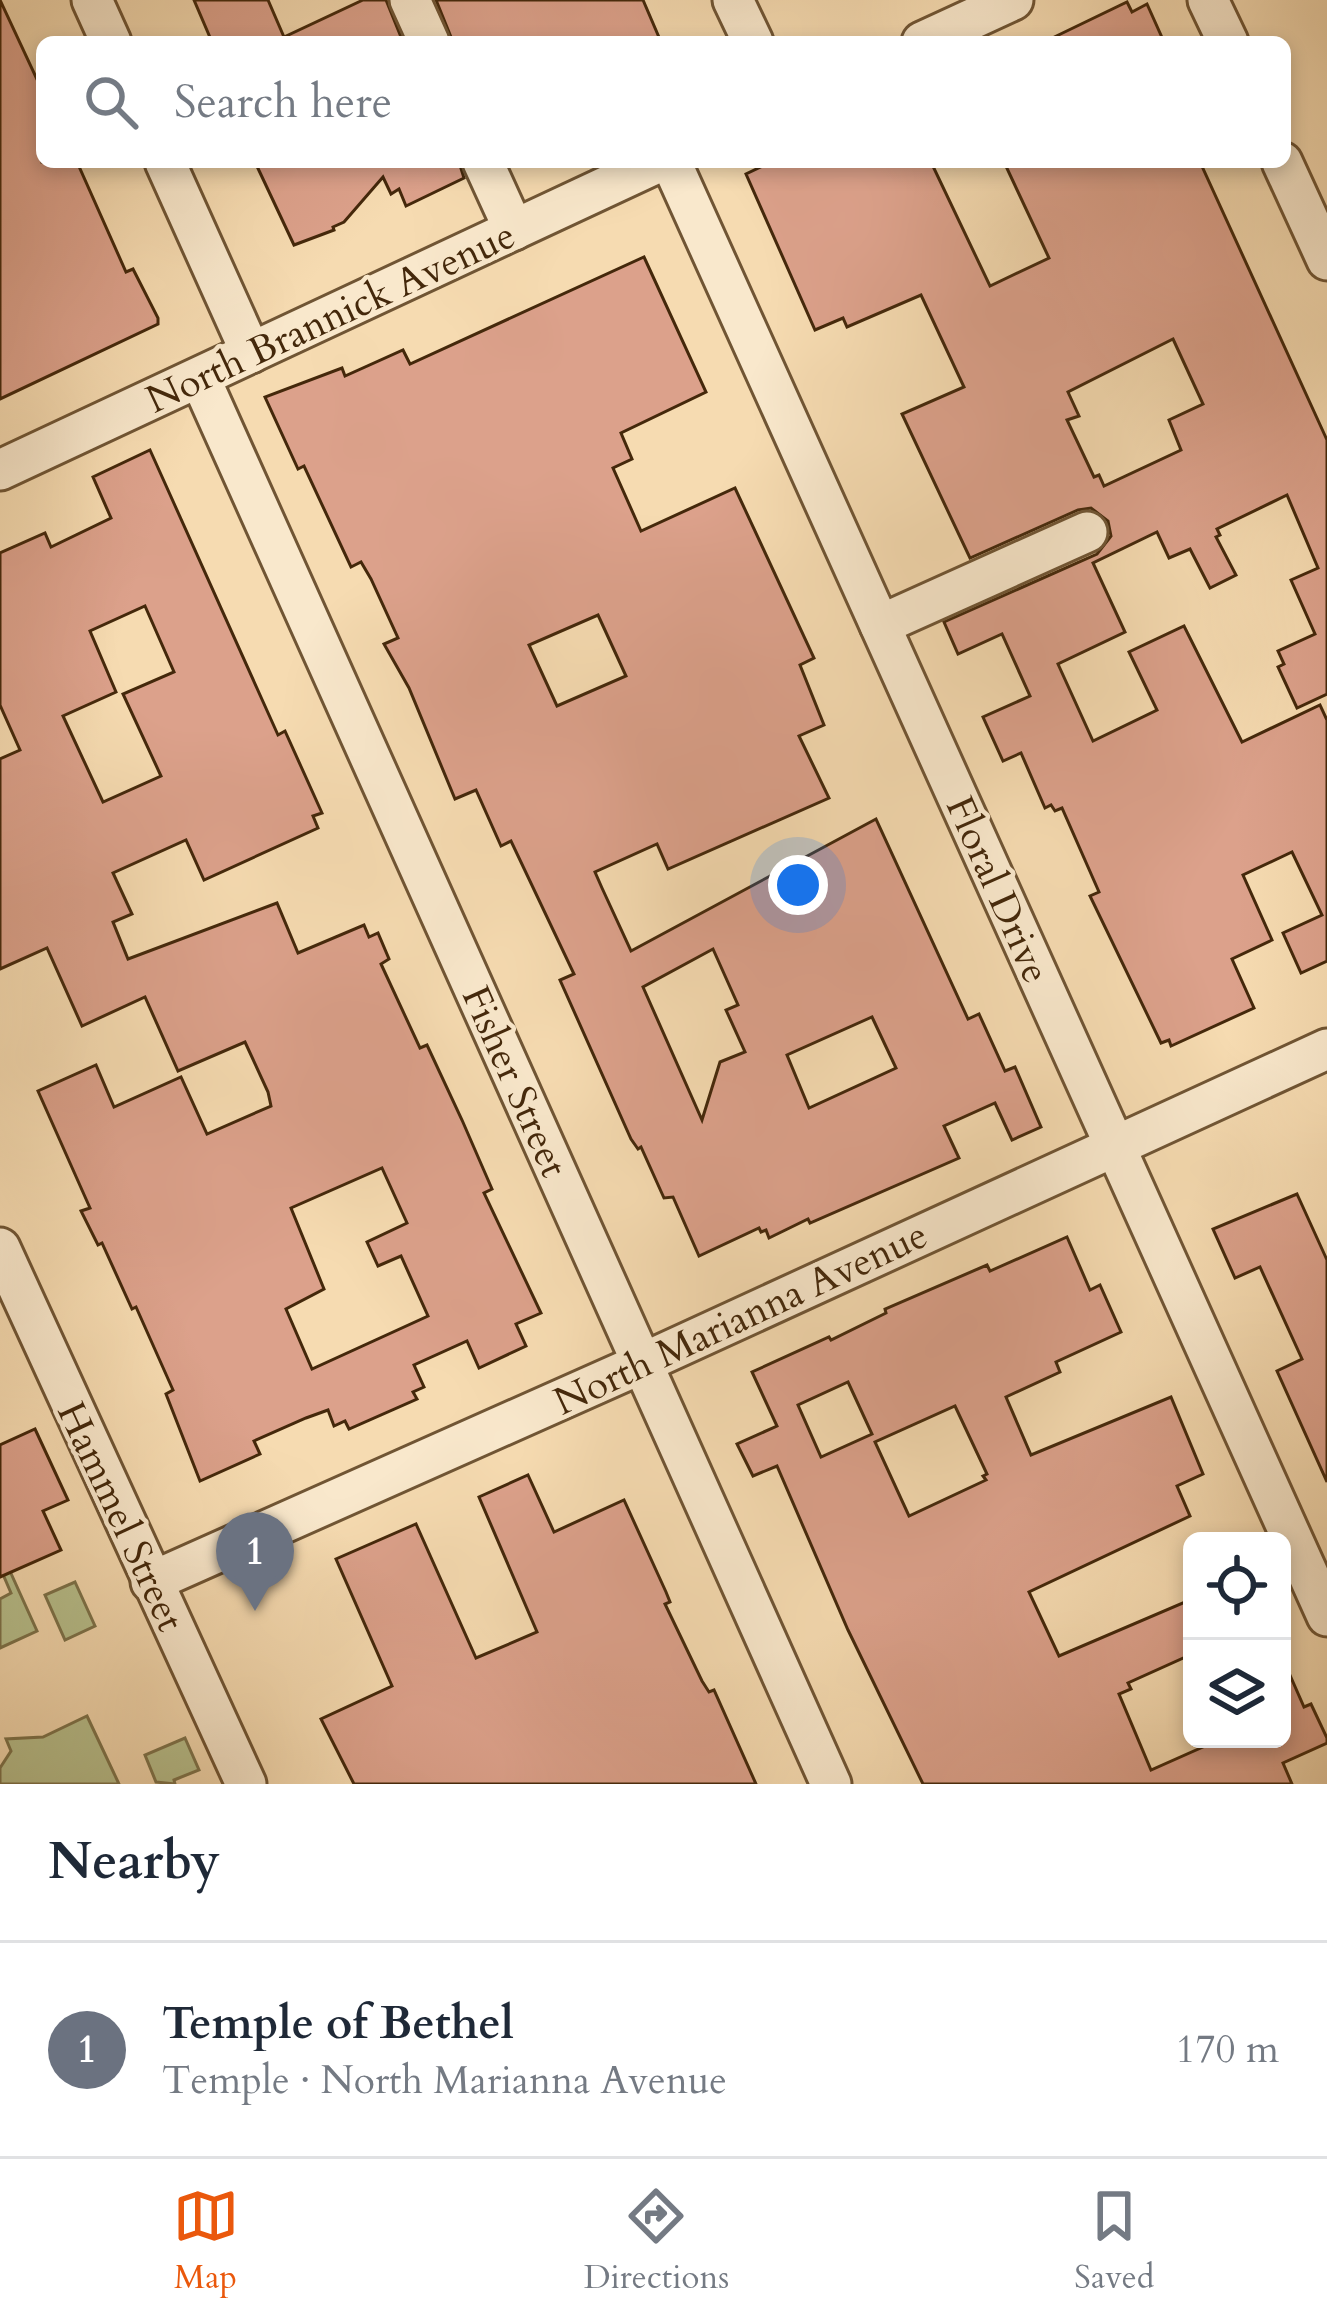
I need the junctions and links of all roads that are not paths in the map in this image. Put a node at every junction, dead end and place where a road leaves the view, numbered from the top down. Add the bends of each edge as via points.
1 (92, 0) edge
2 (410, 0) edge
3 (733, 0) edge
4 (1013, 0) edge
5 (1208, 0) edge
6 (108, 36) edge
7 (426, 36) edge
8 (749, 36) edge
9 (935, 36) edge
10 (1225, 36) edge
11 (168, 168) edge
12 (486, 168) edge
13 (646, 168) edge
14 (674, 168) edge
15 (1285, 168) edge
16 (514, 230) junction
17 (1327, 260) edge
18 (251, 353) junction
19 (200, 378) junction
20 (0, 470) edge
21 (1087, 532) dead end
22 (880, 625) junction
23 (1327, 1049) edge
24 (1113, 1144) junction
25 (0, 1248) edge
26 (10, 1298) edge
27 (643, 1363) junction
28 (151, 1582) junction
29 (1327, 1616) edge
30 (246, 1784) edge
31 (831, 1784) edge

1 - 6 street
2 - 7 street
3 - 8 street
4 - 9 street
5 - 10 street
11 - 18 street
12 - 16 street
13 - 16 street, North Brannick Avenue
14 - 22 street, Floral Drive
15 - 17 street
16 - 18 street, North Brannick Avenue
18 - 19 street, North Brannick Avenue
19 - 20 street, North Brannick Avenue
19 - 27 street, Fisher Street
21 - 22 street
22 - 24 street, Floral Drive
23 - 24 street, North Marianna Avenue
24 - 27 street, North Marianna Avenue
24 - 29 street, Floral Drive
25 - 26 street, Hammel Street
26 - 28 street, Hammel Street
27 - 28 street, North Marianna Avenue
27 - 31 street, Fisher Street
28 - 30 street, Hammel Street

